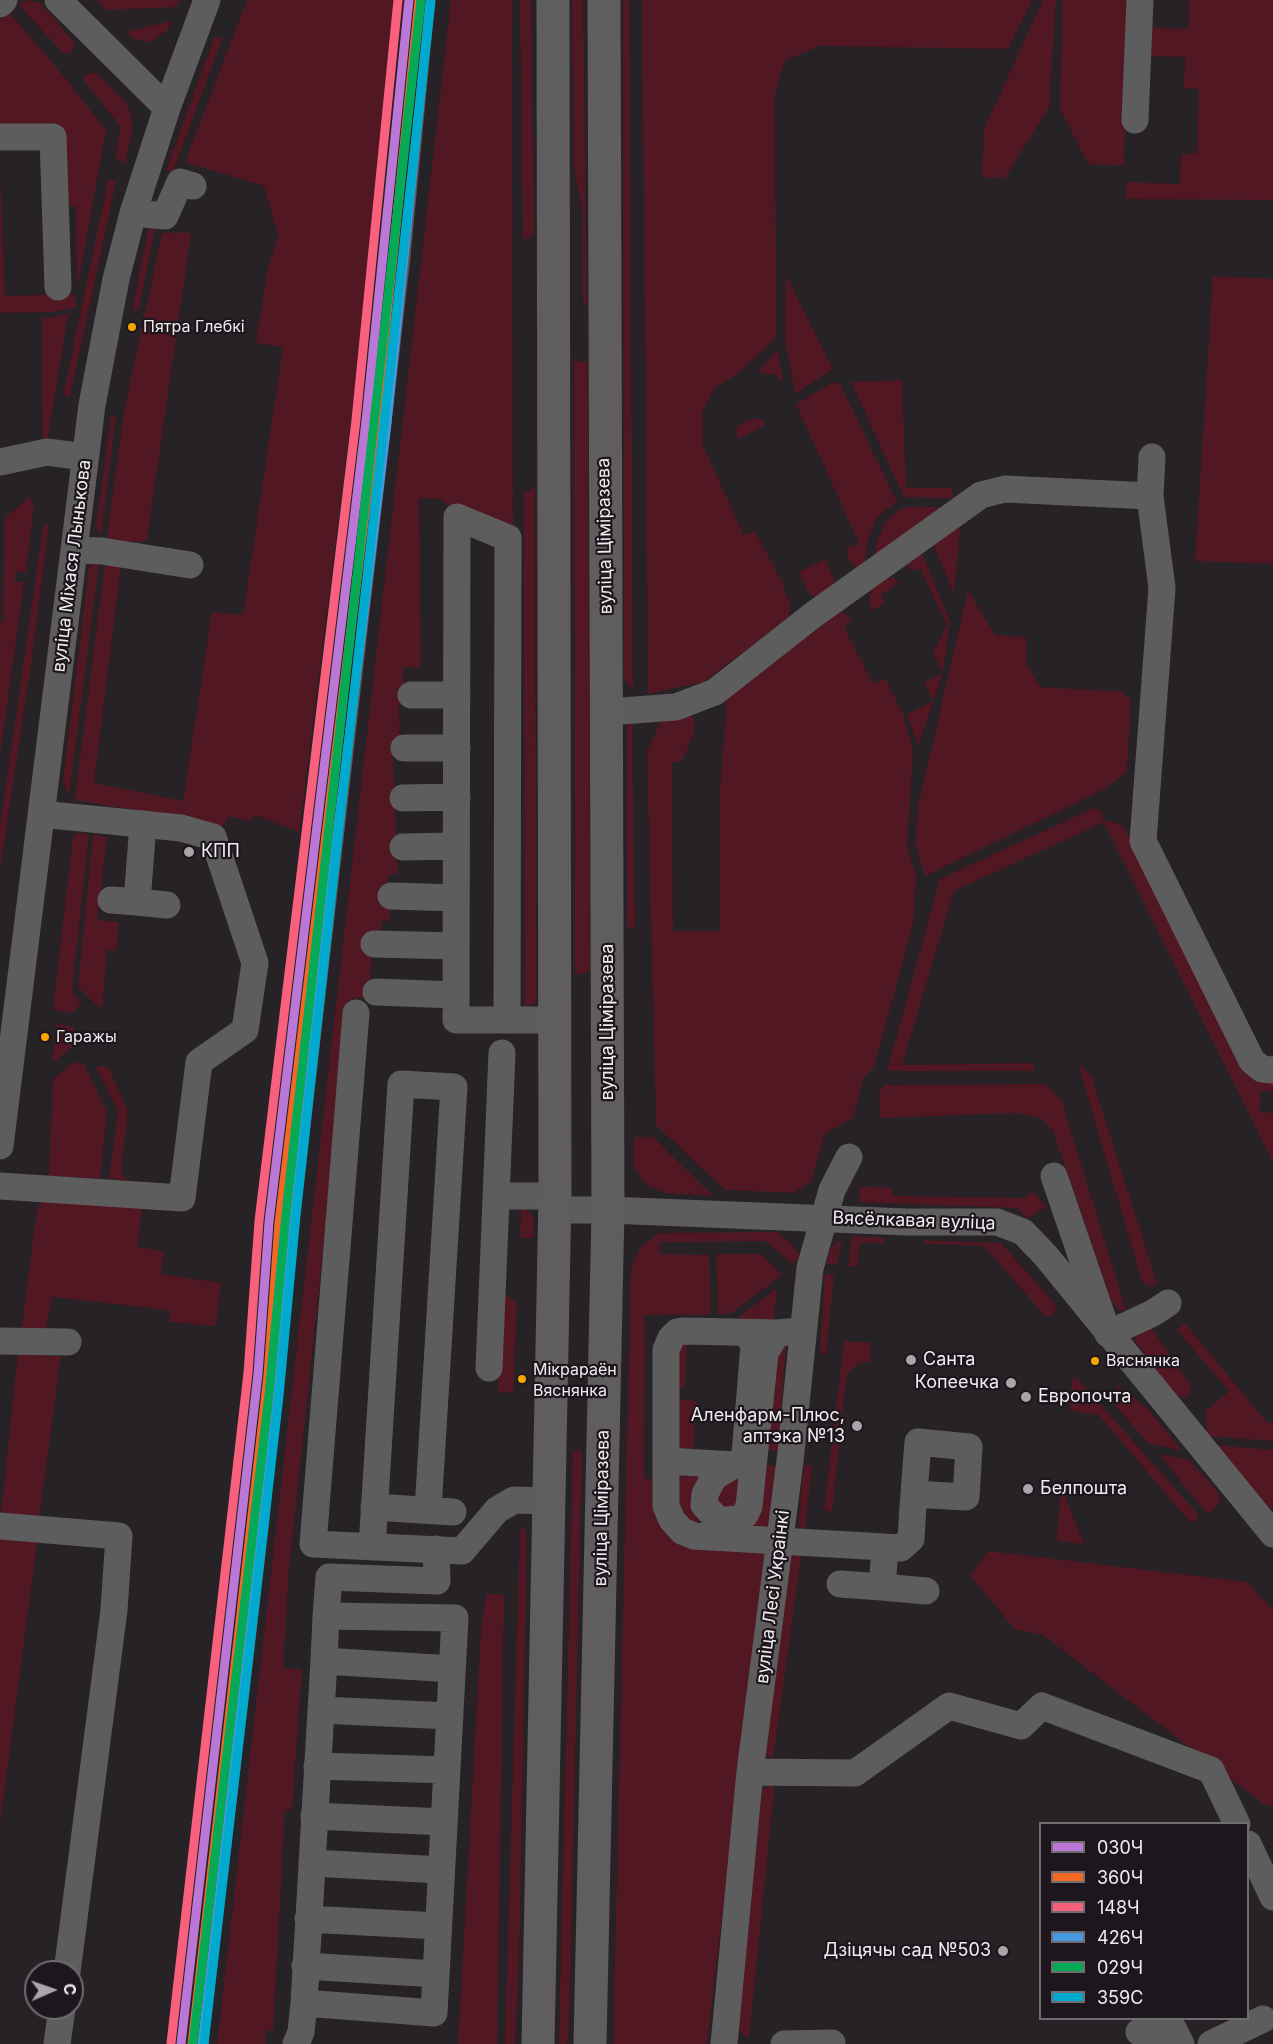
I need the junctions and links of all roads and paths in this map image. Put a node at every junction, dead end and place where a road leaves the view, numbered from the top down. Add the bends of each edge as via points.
1 (4, 0) edge
2 (58, 0) edge
3 (207, 0) edge
4 (553, 0) edge
5 (604, 0) edge
6 (1140, 0) edge
7 (0, 4) edge
8 (553, 107) junction
9 (166, 108) junction
10 (1135, 120) dead end
11 (0, 137) edge
12 (193, 186) dead end
13 (133, 213) junction
14 (58, 287) dead end
15 (604, 328) junction
16 (85, 457) junction
17 (1152, 457) dead end
18 (0, 462) edge
19 (1150, 496) junction
20 (74, 550) junction
21 (190, 565) dead end
22 (411, 695) dead end
23 (457, 695) junction
24 (608, 711) junction
25 (404, 748) dead end
26 (457, 748) junction
27 (457, 797) junction
28 (403, 798) dead end
29 (41, 814) junction
30 (143, 824) junction
31 (456, 846) junction
32 (403, 847) dead end
33 (391, 896) dead end
34 (456, 898) junction
35 (167, 905) dead end
36 (374, 944) dead end
37 (456, 946) junction
38 (376, 992) dead end
39 (456, 995) junction
40 (356, 1013) dead end
41 (507, 1020) junction
42 (555, 1020) junction
43 (6, 1041) edge
44 (502, 1053) dead end
45 (1273, 1070) edge
46 (0, 1146) edge
47 (849, 1157) dead end
48 (1054, 1176) dead end
49 (0, 1186) edge
50 (496, 1196) junction
51 (555, 1203) junction
52 (608, 1210) junction
53 (1065, 1212) junction
54 (823, 1219) junction
55 (1023, 1232) junction
56 (1168, 1303) dead end
57 (789, 1332) junction
58 (746, 1333) junction
59 (1108, 1334) junction
60 (0, 1341) edge
61 (68, 1342) dead end
62 (489, 1368) dead end
63 (666, 1461) junction
64 (735, 1465) junction
65 (914, 1494) dead end
66 (550, 1501) junction
67 (374, 1507) junction
68 (0, 1526) edge
69 (1271, 1528) edge
70 (780, 1542) junction
71 (372, 1547) junction
72 (885, 1548) junction
73 (436, 1549) junction
74 (840, 1584) dead end
75 (882, 1587) junction
76 (926, 1591) dead end
77 (326, 1616) junction
78 (324, 1661) junction
79 (452, 1669) junction
80 (321, 1710) junction
81 (450, 1716) junction
82 (317, 1766) junction
83 (447, 1770) junction
84 (750, 1772) junction
85 (314, 1816) junction
86 (444, 1822) junction
87 (1236, 1822) edge
88 (1259, 1852) edge
89 (312, 1863) junction
90 (441, 1870) junction
91 (1273, 1897) edge
92 (308, 1919) junction
93 (438, 1926) junction
94 (69, 1960) edge
95 (306, 1966) junction
96 (436, 1974) junction
97 (303, 2003) junction
98 (1263, 2019) dead end
99 (60, 2020) edge
100 (1139, 2032) dead end
101 (832, 2043) edge
102 (57, 2044) edge
103 (296, 2044) edge
104 (538, 2044) edge
105 (590, 2044) edge
106 (724, 2044) edge
107 (784, 2044) edge
108 (1181, 2044) edge
109 (1211, 2044) edge

1 - 7 street
2 - 9 street
3 - 9 street, вуліца Міхася Лынькова
4 - 8 main road
5 - 15 main road, вуліца Ціміразева
6 - 10 street
8 - 15 main road via 571,187 575,316 584,330
8 - 42 main road
9 - 13 street, вуліца Міхася Лынькова
11 - 14 street via 53,137
12 - 13 street via 180,182 165,216
13 - 16 street, вуліца Міхася Лынькова via 101,353
15 - 24 main road, вуліца Ціміразева
16 - 18 street via 47,452
16 - 20 street, вуліца Міхася Лынькова
17 - 19 street
19 - 24 street via 1005,489 981,495 813,615 715,692 676,707
19 - 45 street via 1162,588 1143,841 1252,1061 1262,1069
20 - 21 street
20 - 29 street, вуліца Міхася Лынькова
22 - 23 street
23 - 26 street
23 - 41 street via 457,517 508,538
24 - 52 main road, вуліца Ціміразева
25 - 26 street
26 - 27 street
27 - 28 street
27 - 31 street
29 - 30 street
29 - 43 street, вуліца Міхася Лынькова
30 - 35 street via 124,901
30 - 49 street via 181,828 213,837 255,963 245,1030 199,1062 182,1198
31 - 32 street
31 - 34 street
33 - 34 street
34 - 37 street
36 - 37 street
37 - 39 street
38 - 39 street
39 - 41 street via 456,1020
40 - 71 street via 313,1544
41 - 42 street
42 - 51 main road
43 - 46 street, вуліца Міхася Лынькова
44 - 50 street
47 - 54 street, вуліца Лесі Украінкі
48 - 53 street
50 - 51 street, Вясёлкавая вуліца
50 - 62 street
51 - 52 street, Вясёлкавая вуліца
51 - 66 main road
52 - 54 street, Вясёлкавая вуліца
52 - 105 main road, вуліца Ціміразева
53 - 55 street
53 - 59 street
54 - 55 street, Вясёлкавая вуліца via 997,1222
54 - 57 street, вуліца Лесі Украінкі
55 - 59 street, Вясёлкавая вуліца
56 - 59 street
57 - 58 street
57 - 64 street via 765,1353 749,1506 745,1515 719,1521 704,1505 705,1494 718,1472
57 - 70 street, вуліца Лесі Украінкі
58 - 63 street via 677,1332 668,1343
58 - 64 street via 754,1345 745,1454
59 - 69 street, Вясёлкавая вуліца
60 - 61 street
63 - 64 street
63 - 70 street via 666,1506 682,1531 694,1536
65 - 72 street via 911,1539 901,1548
66 - 73 street via 514,1500 497,1510 462,1551
66 - 104 main road
67 - 67 street via 401,1084 454,1088 440,1511
67 - 71 street
68 - 94 street via 119,1536 114,1610
70 - 72 street
70 - 84 street, вуліца Лесі Украінкі
71 - 73 street
72 - 75 street
73 - 77 street via 436,1581 329,1577
74 - 75 street
75 - 76 street
77 - 78 street
77 - 79 street via 455,1618
78 - 79 street
78 - 80 street
79 - 81 street
80 - 81 street
80 - 82 street
81 - 83 street
82 - 83 street
82 - 85 street
83 - 86 street
84 - 87 street via 855,1773 949,1706 1021,1726 1042,1706 1211,1770
84 - 106 street, вуліца Лесі Украінкі
85 - 86 street
85 - 89 street
86 - 90 street
88 - 91 street
89 - 90 street
89 - 92 street
90 - 93 street
92 - 93 street
92 - 95 street
93 - 96 street
95 - 96 street
95 - 97 street
96 - 97 street via 434,2013
97 - 103 street
98 - 109 street
99 - 102 street
100 - 108 street via 1174,2030
101 - 107 street

